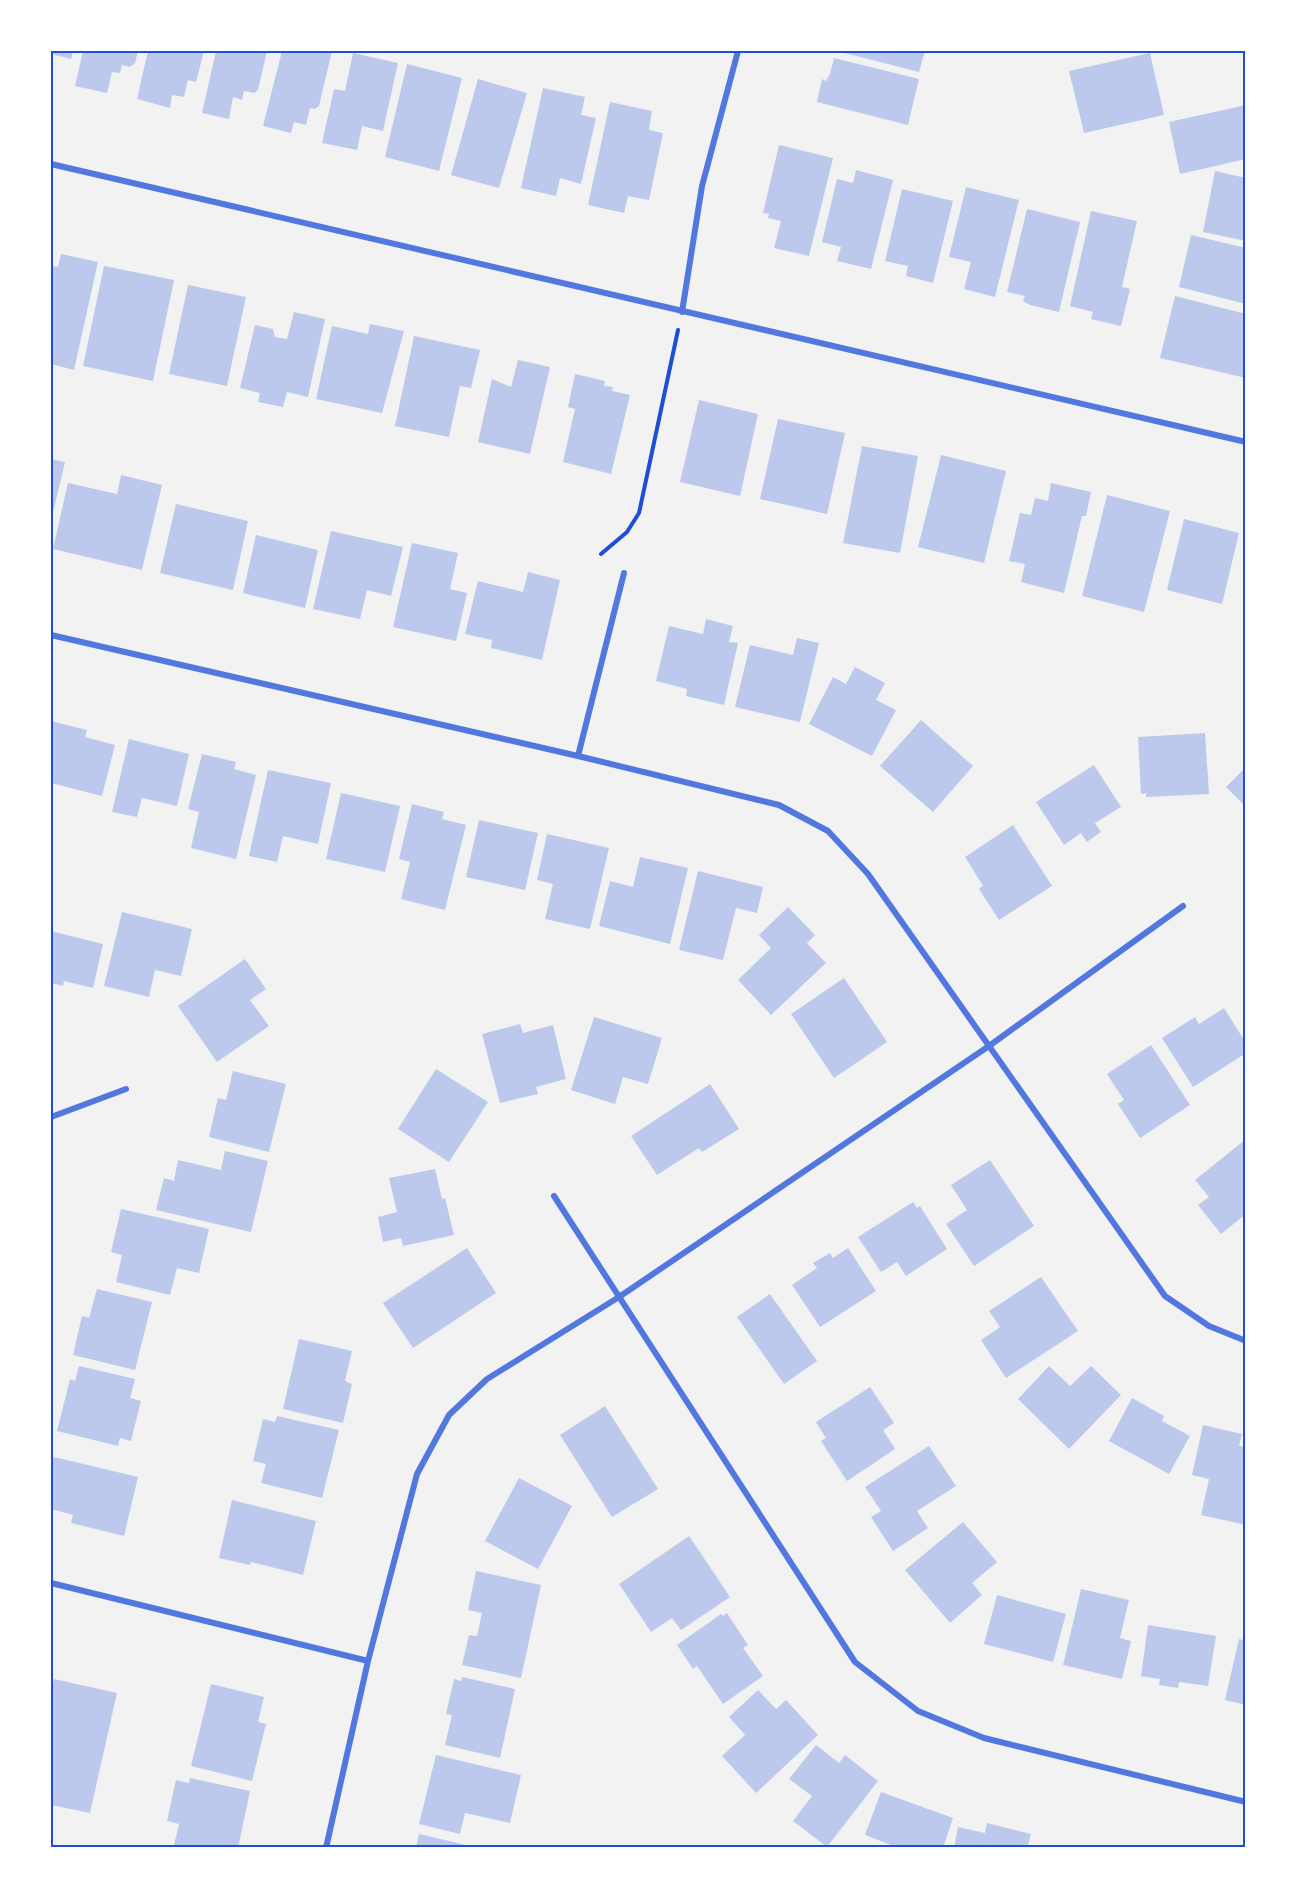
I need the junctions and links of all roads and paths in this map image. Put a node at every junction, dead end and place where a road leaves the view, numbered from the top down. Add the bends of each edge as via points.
1 (738, 51) edge
2 (51, 164) edge
3 (682, 312) junction
4 (1246, 442) edge
5 (602, 554) dead end
6 (624, 573) dead end
7 (51, 635) edge
8 (578, 756) junction
9 (1183, 906) dead end
10 (989, 1046) junction
11 (126, 1089) dead end
12 (51, 1117) edge
13 (554, 1196) dead end
14 (619, 1297) junction
15 (1246, 1341) edge
16 (51, 1583) edge
17 (368, 1661) junction
18 (1246, 1802) edge
19 (326, 1848) edge

1 - 3 street via 702,186
2 - 3 street
3 - 4 street
3 - 5 path via 639,513 627,532
6 - 8 street
7 - 8 street
8 - 10 street via 779,805 828,831 868,874
9 - 10 street
10 - 14 street
10 - 15 street via 1165,1296 1209,1326
11 - 12 street
13 - 14 street
14 - 17 street via 487,1379 449,1415 417,1474
14 - 18 street via 855,1662 918,1711 984,1737
16 - 17 street
17 - 19 street

